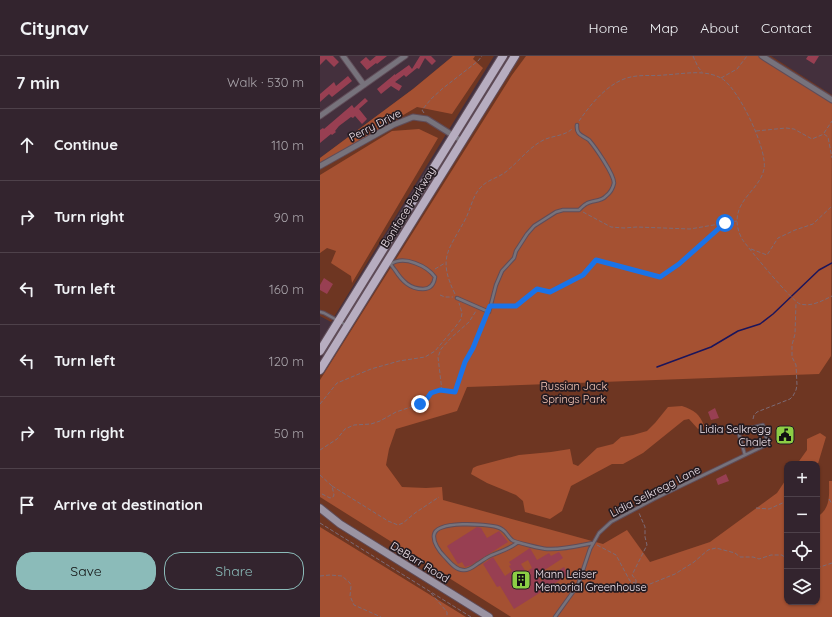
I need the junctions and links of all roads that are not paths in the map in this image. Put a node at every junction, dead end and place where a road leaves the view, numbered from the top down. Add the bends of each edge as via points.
1 (343, 56) edge
2 (405, 56) edge
3 (503, 56) edge
4 (515, 56) edge
5 (762, 56) edge
6 (364, 85) junction
7 (832, 100) edge
8 (320, 116) edge
9 (577, 125) dead end
10 (454, 135) junction
11 (462, 141) junction
12 (320, 166) edge
13 (389, 263) junction
14 (457, 298) road end
15 (320, 312) edge
16 (339, 320) junction
17 (347, 326) junction
18 (320, 351) edge
19 (320, 370) edge
20 (745, 455) junction
21 (320, 508) edge
22 (320, 515) edge
23 (340, 524) junction
24 (517, 543) junction
25 (593, 543) junction
26 (489, 617) edge
27 (555, 617) edge

1 - 6 street
2 - 6 street
3 - 10 main road, Boniface Parkway
4 - 11 main road, Boniface Parkway
5 - 7 street
6 - 8 street
9 - 14 lane via 579,134 596,148 613,177 612,188 606,197 586,203 579,210 556,212 534,226 516,251 514,258 502,271 489,312
10 - 11 street, Perry Drive
10 - 12 street, Perry Drive via 427,119 413,117 393,125
10 - 16 main road, Boniface Parkway
11 - 13 main road, Boniface Parkway
13 - 13 lane via 412,288 427,289 435,282 435,277 424,266 396,261
13 - 17 main road, Boniface Parkway
15 - 16 lane
16 - 17 lane
16 - 18 main road, Boniface Parkway
17 - 19 main road, Boniface Parkway
20 - 20 lane, Lidia Selkregg Lane via 768,444 763,425 738,431
20 - 25 lane, Lidia Selkregg Lane via 611,522
21 - 23 main road, DeBarr Road
22 - 23 main road, DeBarr Road
23 - 26 main road, DeBarr Road
24 - 24 lane via 504,530 487,524 450,525 437,529 433,536 442,554 454,566 464,571
24 - 25 lane via 546,549
25 - 27 lane, Lidia Selkregg Lane via 578,585

